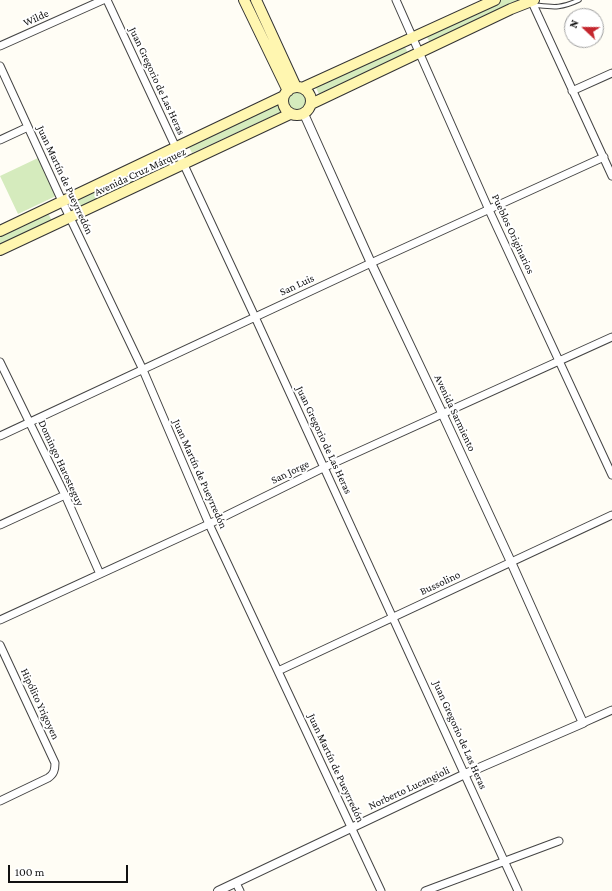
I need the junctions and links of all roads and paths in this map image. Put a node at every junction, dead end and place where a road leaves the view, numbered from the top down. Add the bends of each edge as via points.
1 (103, 0) edge
2 (107, 0) edge
3 (244, 0) edge
4 (256, 0) edge
5 (396, 0) edge
6 (495, 0) edge
7 (579, 0) edge
8 (533, 1) edge
9 (413, 38) junction
10 (0, 46) edge
11 (420, 53) junction
12 (0, 66) edge
13 (612, 73) edge
14 (292, 91) junction
15 (572, 92) junction
16 (311, 104) junction
17 (290, 114) junction
18 (304, 114) junction
19 (28, 127) junction
20 (0, 140) edge
21 (176, 148) junction
22 (604, 158) junction
23 (184, 164) junction
24 (612, 176) edge
25 (62, 201) junction
26 (489, 210) junction
27 (70, 218) junction
28 (0, 230) edge
29 (0, 250) edge
30 (371, 263) junction
31 (256, 317) junction
32 (612, 337) edge
33 (559, 360) junction
34 (0, 362) edge
35 (143, 370) junction
36 (443, 414) junction
37 (30, 422) junction
38 (0, 436) edge
39 (325, 467) junction
40 (612, 475) edge
41 (65, 495) junction
42 (612, 515) edge
43 (209, 524) junction
44 (0, 525) edge
45 (511, 562) junction
46 (100, 574) junction
47 (394, 617) junction
48 (0, 620) edge
49 (0, 645) edge
50 (278, 671) junction
51 (612, 710) edge
52 (583, 723) junction
53 (465, 774) junction
54 (0, 801) edge
55 (352, 827) junction
56 (559, 842) dead end
57 (505, 862) junction
58 (236, 883) junction
59 (218, 891) edge
60 (240, 891) edge
61 (381, 891) edge
62 (426, 891) edge
63 (518, 891) edge

1 - 10 street, Wilde
2 - 21 street, Juan Gregorio de Las Heras
3 - 14 main road
4 - 14 main road
5 - 9 street, Pueblos Originarios
6 - 9 main road, Avenida Cruz Márquez
7 - 8 lane via 558,7
8 - 11 main road
8 - 15 street
9 - 11 street, Pueblos Originarios
9 - 14 main road, Avenida Cruz Márquez
11 - 16 main road
11 - 26 street, Pueblos Originarios
12 - 19 street, Juan Martín de Pueyrredón
13 - 15 street
14 - 16 main road via 308,92
14 - 17 main road via 283,100 284,108
14 - 21 main road, Avenida Cruz Márquez
15 - 22 street
16 - 18 main road
17 - 18 main road
17 - 23 main road, Avenida Cruz Márquez
18 - 30 street, Avenida Sarmiento
19 - 20 street
19 - 25 street, Juan Martín de Pueyrredón
21 - 23 street, Juan Gregorio de Las Heras
21 - 25 main road, Avenida Cruz Márquez
22 - 24 street
22 - 26 street, San Luis
23 - 27 main road, Avenida Cruz Márquez
23 - 31 street, Juan Gregorio de Las Heras
25 - 27 street, Juan Martín de Pueyrredón
25 - 28 main road, Avenida Cruz Márquez
26 - 30 street, San Luis
26 - 33 street, Pueblos Originarios
27 - 29 main road, Avenida Cruz Márquez
27 - 35 street, Juan Martín de Pueyrredón
30 - 31 street, San Luis
30 - 36 street, Avenida Sarmiento
31 - 35 street, San Luis
31 - 39 street, Juan Gregorio de Las Heras
32 - 33 street, San Jorge
33 - 36 street, San Jorge
33 - 40 street, Pueblos Originarios
34 - 37 street, Domingo Harosteguy
35 - 37 street, San Luis
35 - 43 street, Juan Martín de Pueyrredón
36 - 39 street, San Jorge
36 - 45 street, Avenida Sarmiento
37 - 38 street, San Luis
37 - 41 street, Domingo Harosteguy
39 - 43 street, San Jorge
39 - 47 street, Juan Gregorio de Las Heras
41 - 44 street
41 - 46 street, Domingo Harosteguy
42 - 45 street, Bussolino
43 - 46 street, San Jorge
43 - 50 street, Juan Martín de Pueyrredón
45 - 47 street, Bussolino
45 - 52 street, Avenida Sarmiento
46 - 48 street, San Jorge
47 - 50 street, Bussolino
47 - 53 street, Juan Gregorio de Las Heras
49 - 54 street, Hipólito Yrigoyen via 55,763 54,774
50 - 55 street, Juan Martín de Pueyrredón
51 - 52 street, Norberto Lucangioli
52 - 53 street, Norberto Lucangioli
53 - 55 street, Norberto Lucangioli
53 - 57 street, Juan Gregorio de Las Heras
55 - 58 street, Norberto Lucangioli
55 - 61 street, Juan Martín de Pueyrredón
56 - 57 street
57 - 62 street
57 - 63 street, Juan Gregorio de Las Heras
58 - 59 street, Norberto Lucangioli
58 - 60 street

